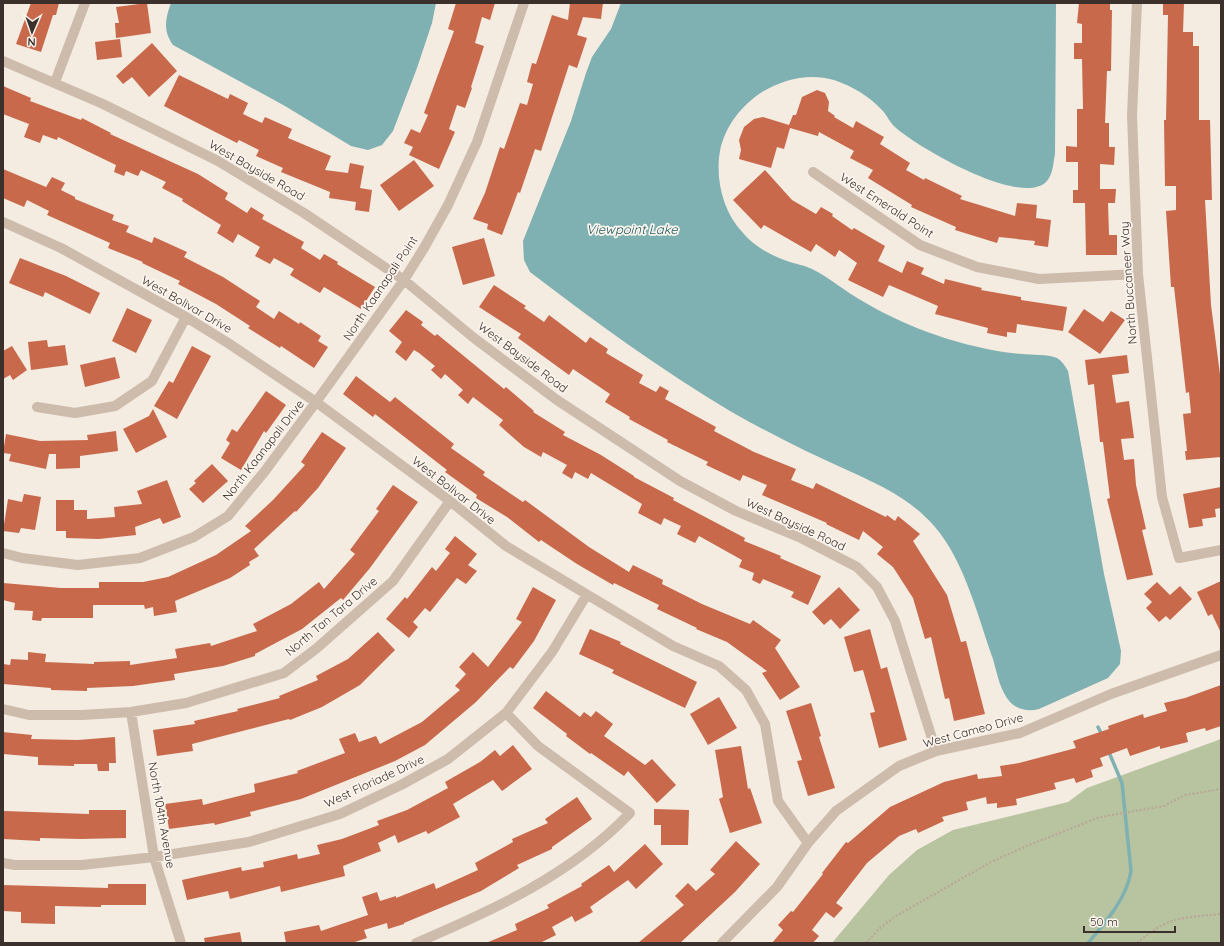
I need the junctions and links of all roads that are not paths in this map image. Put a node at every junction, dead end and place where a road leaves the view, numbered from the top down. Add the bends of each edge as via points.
1 (85, 3) edge
2 (524, 3) edge
3 (1137, 3) edge
4 (3, 61) edge
5 (55, 82) junction
6 (813, 172) dead end
7 (3, 222) edge
8 (1138, 274) junction
9 (404, 280) junction
10 (186, 317) junction
11 (316, 402) junction
12 (38, 407) dead end
13 (450, 501) junction
14 (1221, 550) edge
15 (3, 553) edge
16 (586, 596) junction
17 (1221, 654) edge
18 (3, 709) edge
19 (131, 712) junction
20 (506, 713) junction
21 (936, 751) junction
22 (808, 843) junction
23 (154, 857) junction
24 (3, 863) edge
25 (180, 943) edge
26 (416, 943) edge
27 (722, 943) edge

1 - 5 street
2 - 9 street, North Kaanapali Point via 491,104 468,162 448,205
3 - 8 street, North Buccaneer Way via 1132,115
4 - 5 street, West Bayside Road
5 - 9 street, West Bayside Road via 218,161 304,212
6 - 8 street, West Emerald Point via 920,245 977,267 1040,279
7 - 10 street, West Bolivar Drive via 61,248
8 - 14 street, North Buccaneer Way via 1162,497 1180,558
9 - 11 street, North Kaanapali Point
9 - 21 street, West Bayside Road via 474,338 557,400 680,481 736,511 801,538 857,567 877,587 895,621
10 - 11 street, West Bolivar Drive
10 - 12 street via 152,381 115,406 76,413
11 - 13 street, West Bolivar Drive
11 - 15 street, North Kaanapali Drive via 266,471 228,516 194,537 140,558 78,565
13 - 16 street, West Bolivar Drive via 506,546
13 - 19 street, North Tan Tara Drive via 393,581 317,648 284,673 186,703
16 - 20 street, West Floriade Drive via 552,652
16 - 22 street, West Bolivar Drive via 673,646 719,666 746,690 765,724 778,801
17 - 21 street, West Cameo Drive via 1111,694 1020,733
18 - 19 street, North Tan Tara Drive via 29,715
19 - 23 street, North 104th Avenue
20 - 23 street, West Floriade Drive via 448,759 340,814 250,842
20 - 26 street via 538,746 630,813 609,835 549,878 485,914
21 - 22 street, West Cameo Drive via 899,766 870,786 836,812
22 - 27 street, West Cameo Drive via 777,887
23 - 24 street, West Floriade Drive via 82,865
23 - 25 street, North 104th Avenue

